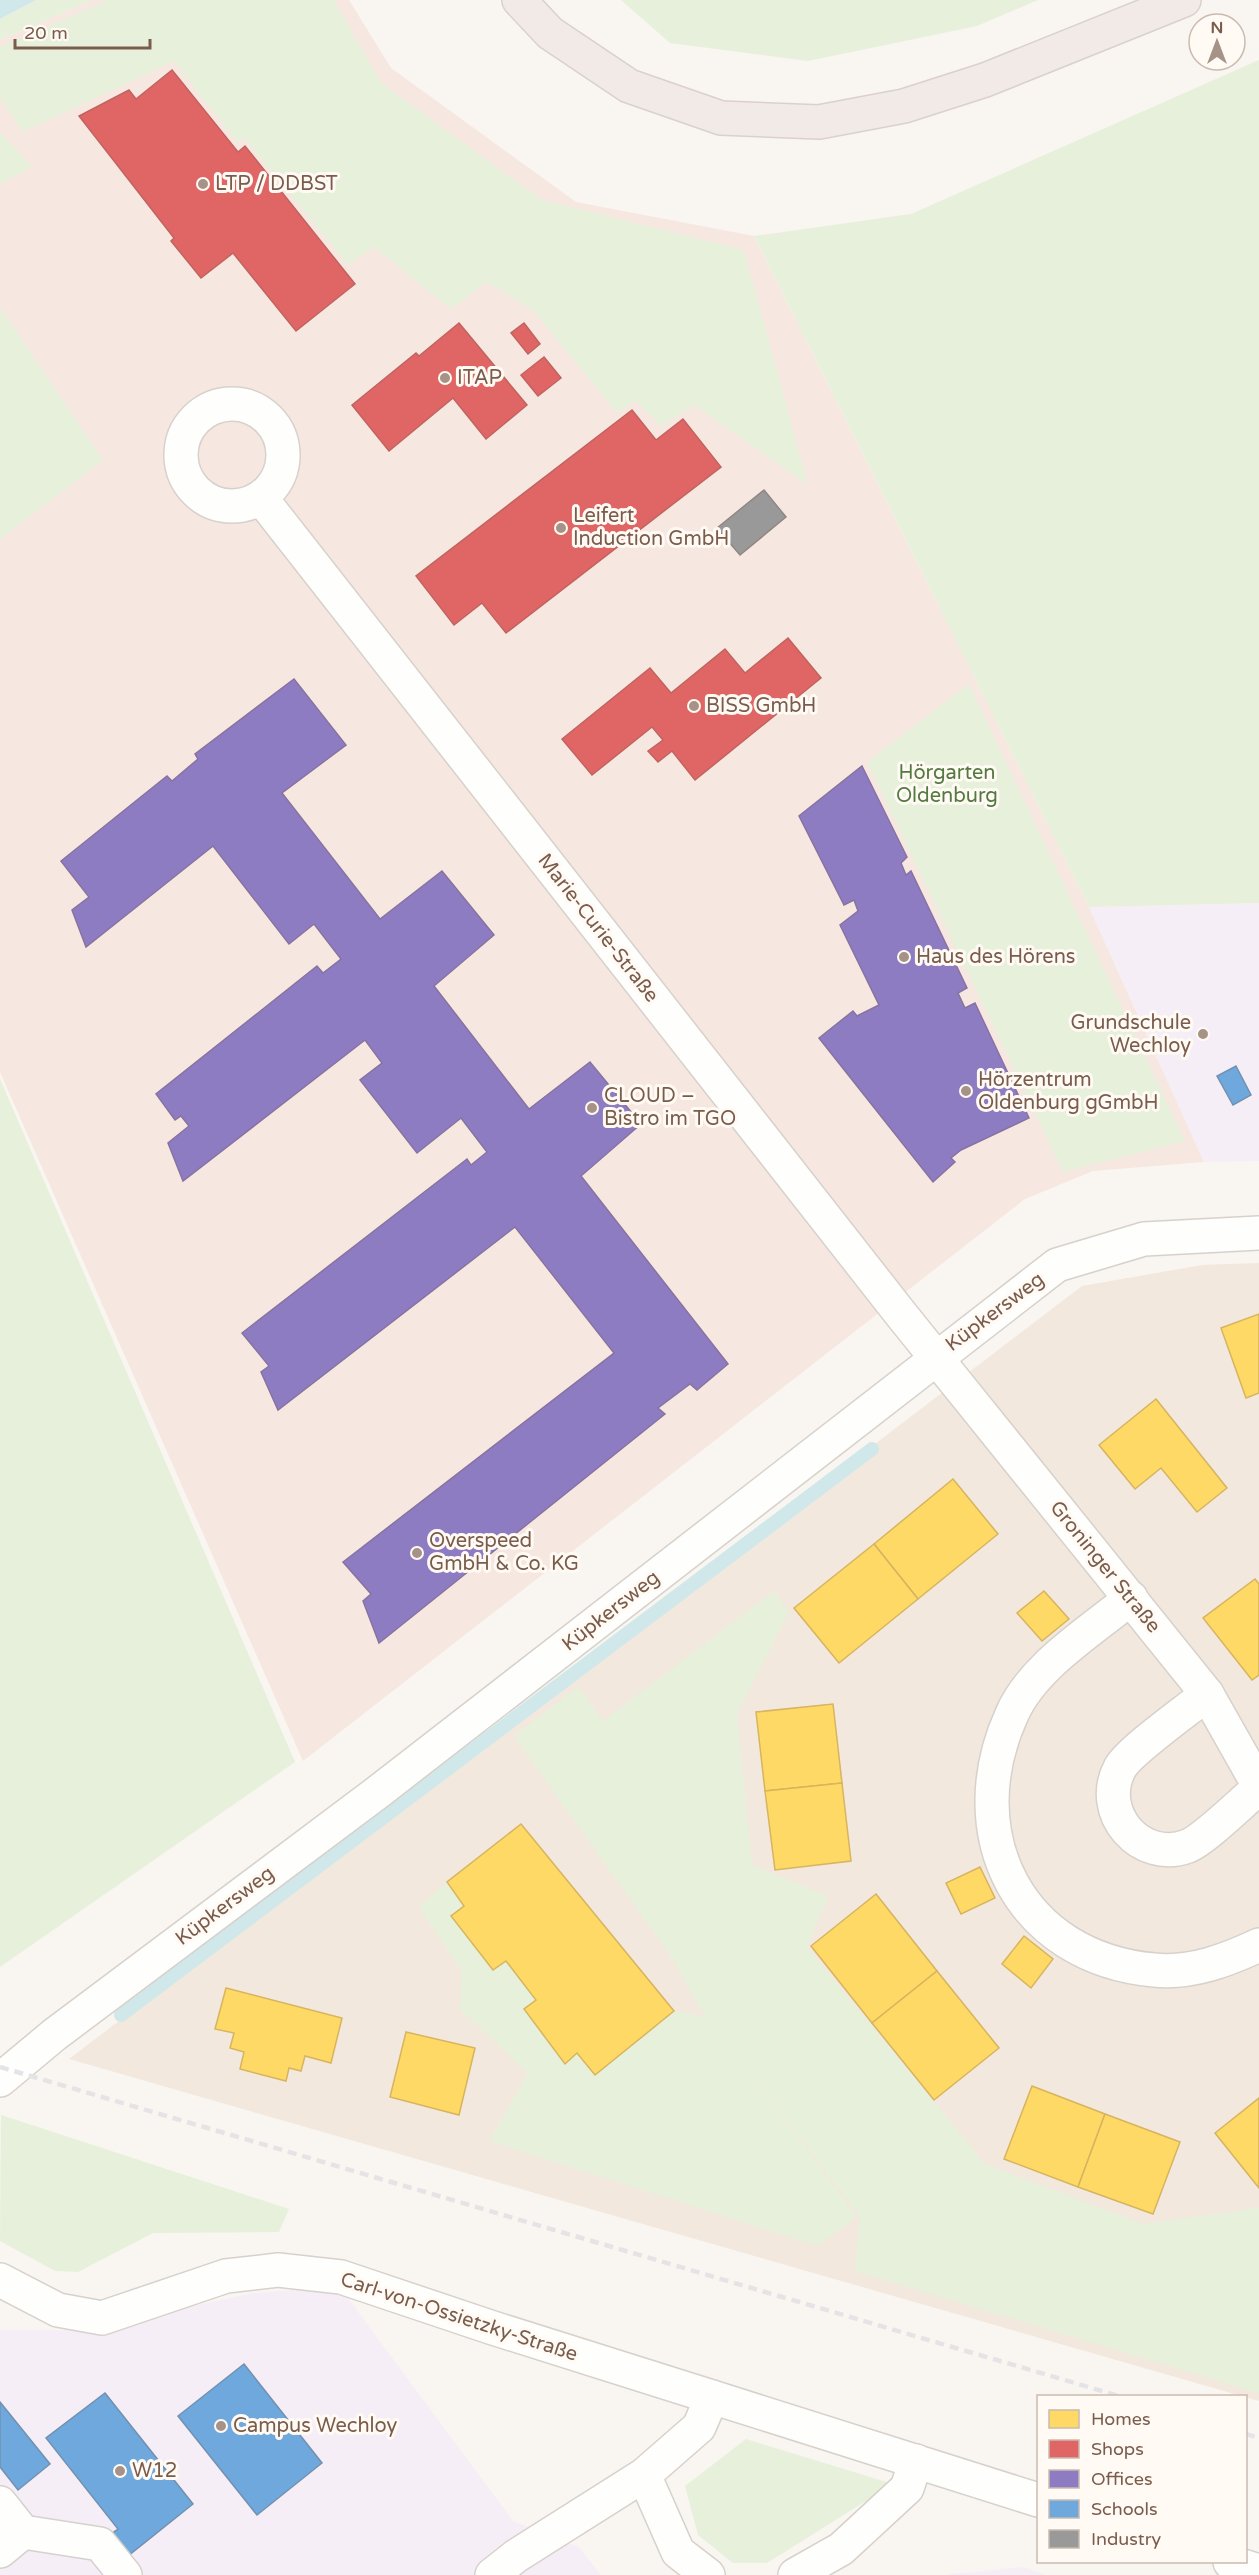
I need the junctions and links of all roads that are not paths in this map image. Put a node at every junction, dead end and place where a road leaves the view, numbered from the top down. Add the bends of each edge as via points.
1 (519, 0) edge
2 (1184, 0) edge
3 (261, 498) dead end
4 (1259, 1233) edge
5 (936, 1358) junction
6 (1131, 1598) junction
7 (1207, 1694) junction
8 (1259, 1787) edge
9 (1259, 1945) edge
10 (0, 2080) edge
11 (0, 2280) edge
12 (712, 2397) junction
13 (916, 2461) junction
14 (644, 2475) junction
15 (1037, 2500) edge
16 (0, 2503) edge
17 (12, 2541) edge
18 (1233, 2563) edge
19 (513, 2569) edge
20 (1259, 2571) edge
21 (124, 2575) edge
22 (708, 2575) edge
23 (795, 2575) edge

1 - 2 highway via 550,33 629,86 721,118 819,122 904,106 985,80
3 - 5 street, Marie-Curie-Straße
4 - 5 street, Küpkersweg via 1144,1239 1057,1265
5 - 6 street, Groninger Straße
5 - 10 street, Küpkersweg
6 - 7 street, Groninger Straße
6 - 9 street via 1040,1673 1012,1713 991,1784 995,1833 1007,1875 1043,1924 1102,1958 1155,1970 1182,1969 1207,1965
7 - 8 street, Groninger Straße
7 - 8 street via 1120,1768 1114,1802 1119,1820 1138,1841 1154,1848 1190,1846
11 - 12 street, Carl-von-Ossietzky-Straße via 58,2310 102,2318 226,2276 278,2270 341,2277
12 - 13 street, Carl-von-Ossietzky-Straße
12 - 14 street via 699,2427
13 - 15 street, Carl-von-Ossietzky-Straße
13 - 23 street via 907,2488 841,2549
14 - 19 street
14 - 22 street via 678,2552
16 - 17 street
17 - 21 street via 100,2544
18 - 20 street

